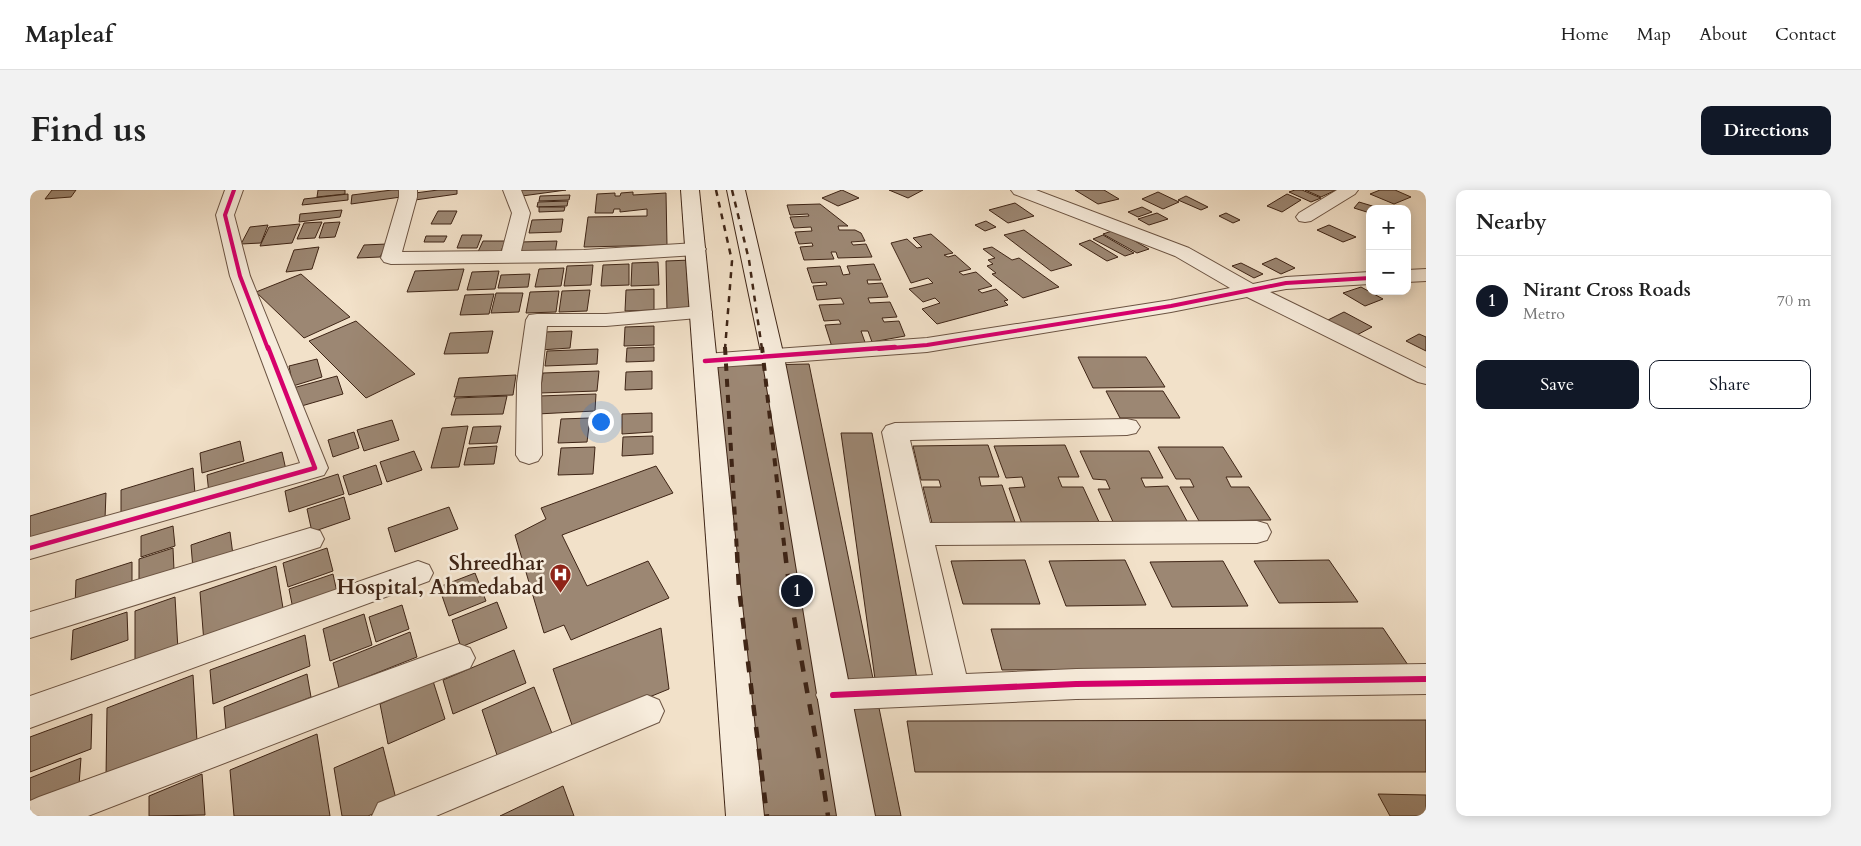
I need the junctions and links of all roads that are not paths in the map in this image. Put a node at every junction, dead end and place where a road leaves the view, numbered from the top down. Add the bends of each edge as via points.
1 (234, 190) edge
2 (408, 190) edge
3 (512, 190) edge
4 (690, 190) edge
5 (736, 190) edge
6 (1020, 190) edge
7 (1349, 190) edge
8 (1305, 217) dead end
9 (696, 249) junction
10 (510, 257) junction
11 (1426, 275) edge
12 (1411, 276) edge
13 (1366, 278) edge
14 (1249, 290) junction
15 (701, 312) junction
16 (773, 357) junction
17 (706, 361) junction
18 (1426, 377) edge
19 (1127, 427) dead end
20 (530, 455) dead end
21 (1258, 532) dead end
22 (918, 534) junction
23 (310, 539) dead end
24 (30, 548) edge
25 (418, 574) dead end
26 (30, 625) edge
27 (459, 658) dead end
28 (1426, 679) edge
29 (953, 690) junction
30 (833, 695) junction
31 (647, 711) dead end
32 (30, 712) edge
33 (40, 816) edge
34 (391, 816) edge
35 (745, 816) edge
36 (856, 816) edge

1 - 24 street via 226,215 240,276 315,468
2 - 10 street via 391,258
3 - 10 street via 521,213
4 - 9 street
5 - 16 street
6 - 14 street via 1182,252
7 - 8 street
9 - 10 street
9 - 15 street
11 - 12 street
13 - 14 street via 1286,283
14 - 16 street via 1171,306 927,345
14 - 18 street
15 - 17 street
15 - 20 street via 606,320 536,320 529,383
16 - 17 street
16 - 30 street
17 - 35 street
19 - 22 street via 895,432
21 - 22 street
22 - 29 street
23 - 26 street
25 - 32 street
27 - 33 street
28 - 29 street via 1086,684
29 - 30 street
30 - 36 street
31 - 34 street

